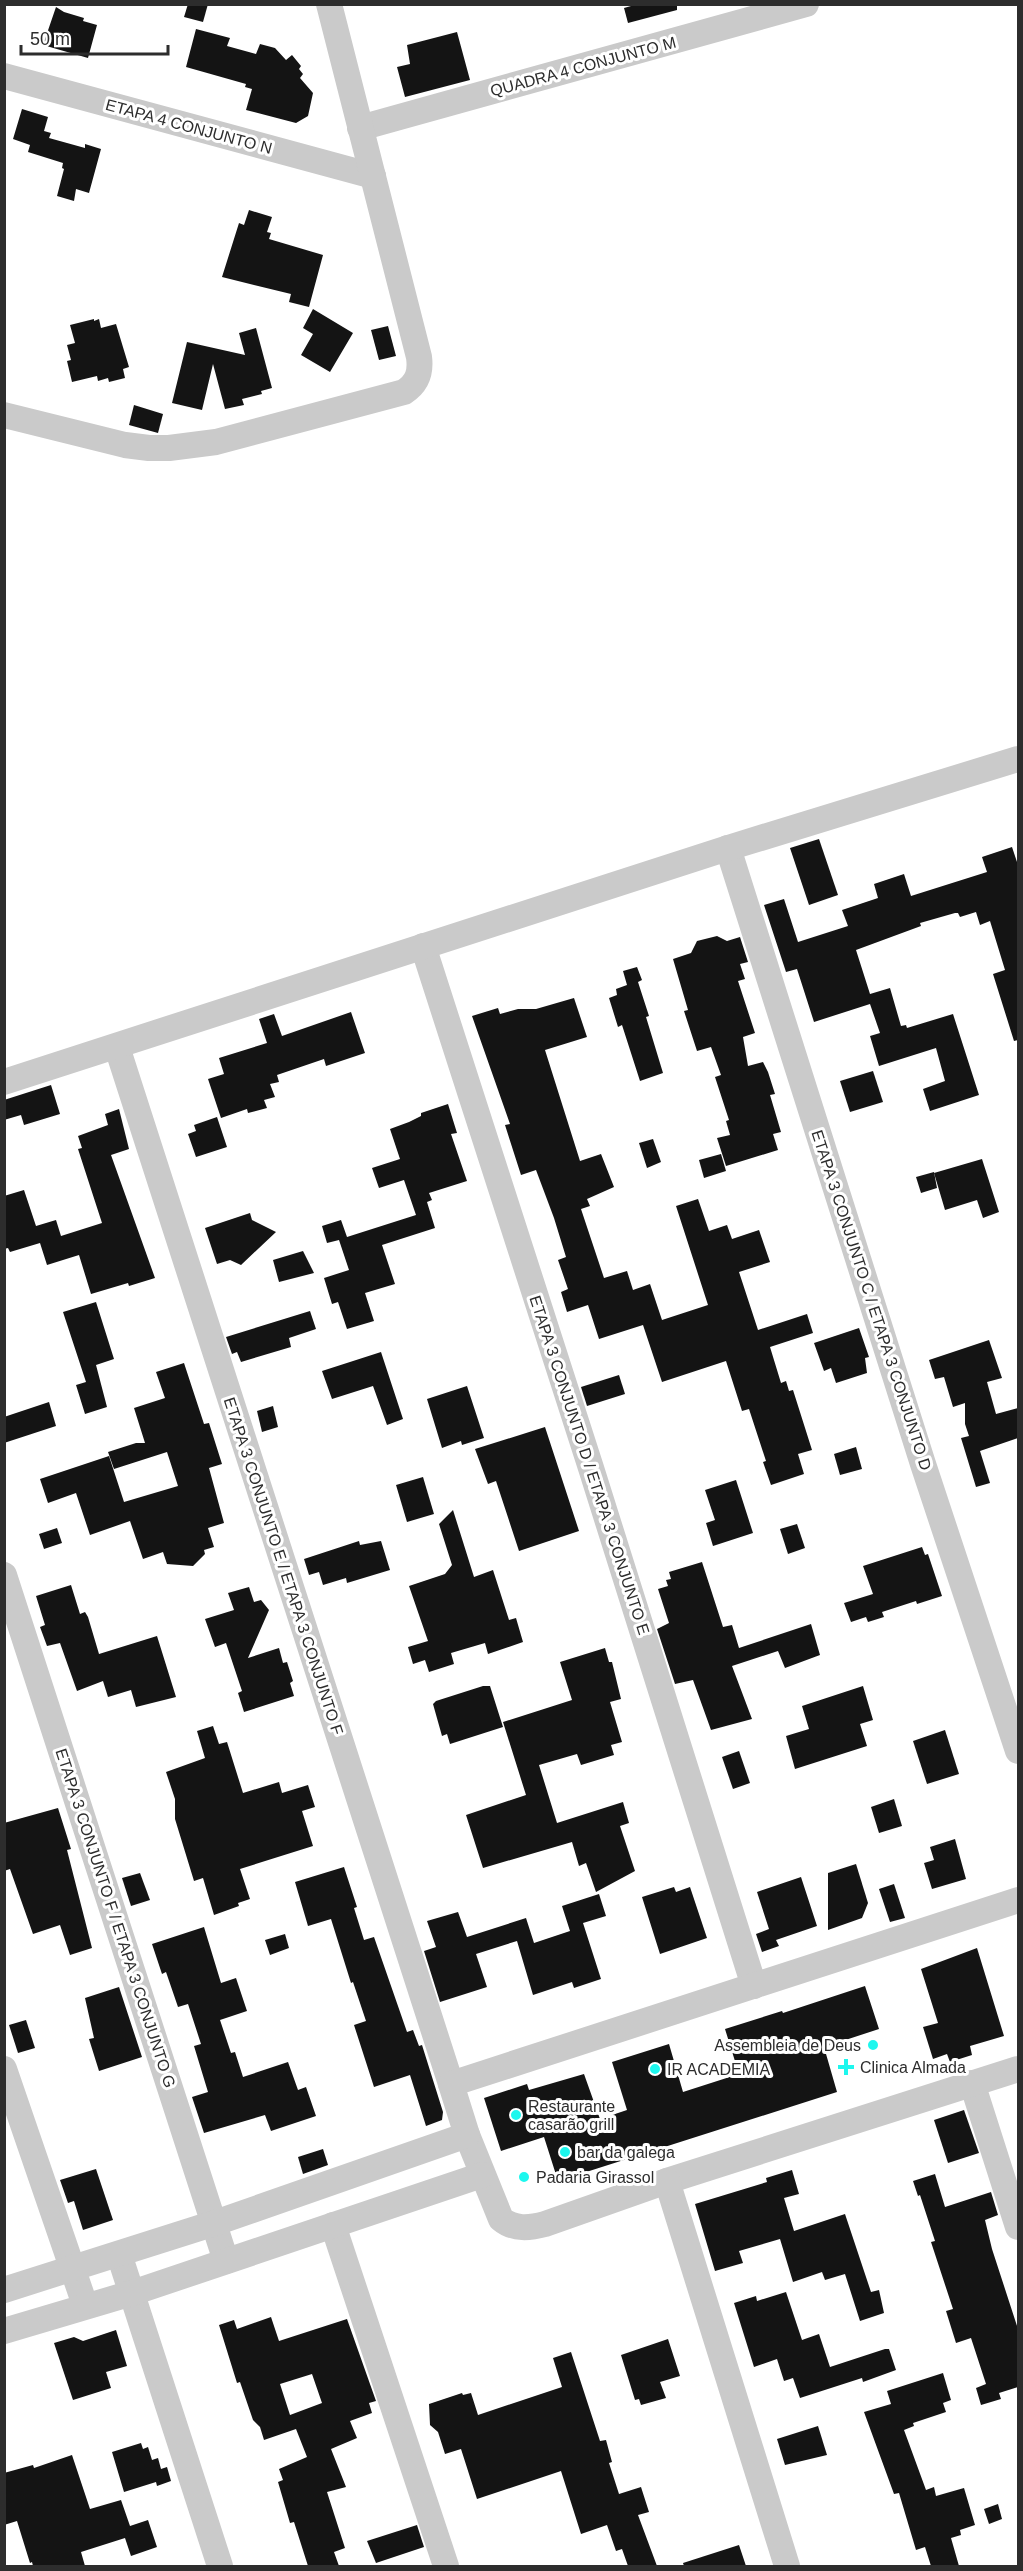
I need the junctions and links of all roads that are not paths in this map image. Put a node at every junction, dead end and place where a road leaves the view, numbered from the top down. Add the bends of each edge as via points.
1 (328, 4) edge
2 (806, 4) edge
3 (4, 76) edge
4 (360, 128) junction
5 (373, 176) junction
6 (4, 414) edge
7 (1018, 759) edge
8 (728, 848) junction
9 (423, 946) junction
10 (117, 1047) junction
11 (4, 1082) edge
12 (4, 1575) edge
13 (1018, 1750) edge
14 (1018, 1899) edge
15 (754, 1986) junction
16 (4, 2069) edge
17 (1018, 2069) edge
18 (972, 2083) junction
19 (451, 2084) junction
20 (467, 2135) junction
21 (482, 2175) junction
22 (667, 2181) junction
23 (215, 2223) junction
24 (333, 2225) junction
25 (1018, 2227) edge
26 (119, 2254) junction
27 (226, 2261) junction
28 (73, 2268) junction
29 (4, 2290) edge
30 (132, 2293) junction
31 (85, 2305) junction
32 (4, 2331) edge
33 (220, 2566) edge
34 (446, 2566) edge
35 (787, 2566) edge

1 - 4 street
2 - 4 street, QUADRA 4 CONJUNTO M
3 - 5 street, ETAPA 4 CONJUNTO N
4 - 5 street
5 - 6 street via 419,357 417,379 404,392 216,442 169,448 125,445
7 - 8 street
8 - 9 street
8 - 13 street, ETAPA 3 CONJUNTO C / ETAPA 3 CONJUNTO D
9 - 10 street
9 - 15 street, ETAPA 3 CONJUNTO D / ETAPA 3 CONJUNTO E
10 - 11 street
10 - 19 street, ETAPA 3 CONJUNTO E / ETAPA 3 CONJUNTO F
12 - 23 street, ETAPA 3 CONJUNTO F / ETAPA 3 CONJUNTO G
14 - 15 street
15 - 19 street
16 - 28 street
17 - 18 street, ETAPA 3 CONJUNTO E / ETAPA 3 CONJUNTO F
18 - 22 street, ETAPA 3 CONJUNTO E / ETAPA 3 CONJUNTO F
18 - 25 street
19 - 20 street, ETAPA 3 CONJUNTO E / ETAPA 3 CONJUNTO F
20 - 21 street, ETAPA 3 CONJUNTO E / ETAPA 3 CONJUNTO F
20 - 23 street
21 - 22 street, ETAPA 3 CONJUNTO E / ETAPA 3 CONJUNTO F via 501,2219 530,2228
21 - 24 street
22 - 35 street
23 - 26 street
23 - 27 street, ETAPA 3 CONJUNTO F / ETAPA 3 CONJUNTO G
24 - 27 street
24 - 34 street
26 - 28 street
26 - 30 street
27 - 30 street
28 - 29 street
28 - 31 street
30 - 31 street
30 - 33 street
31 - 32 street

